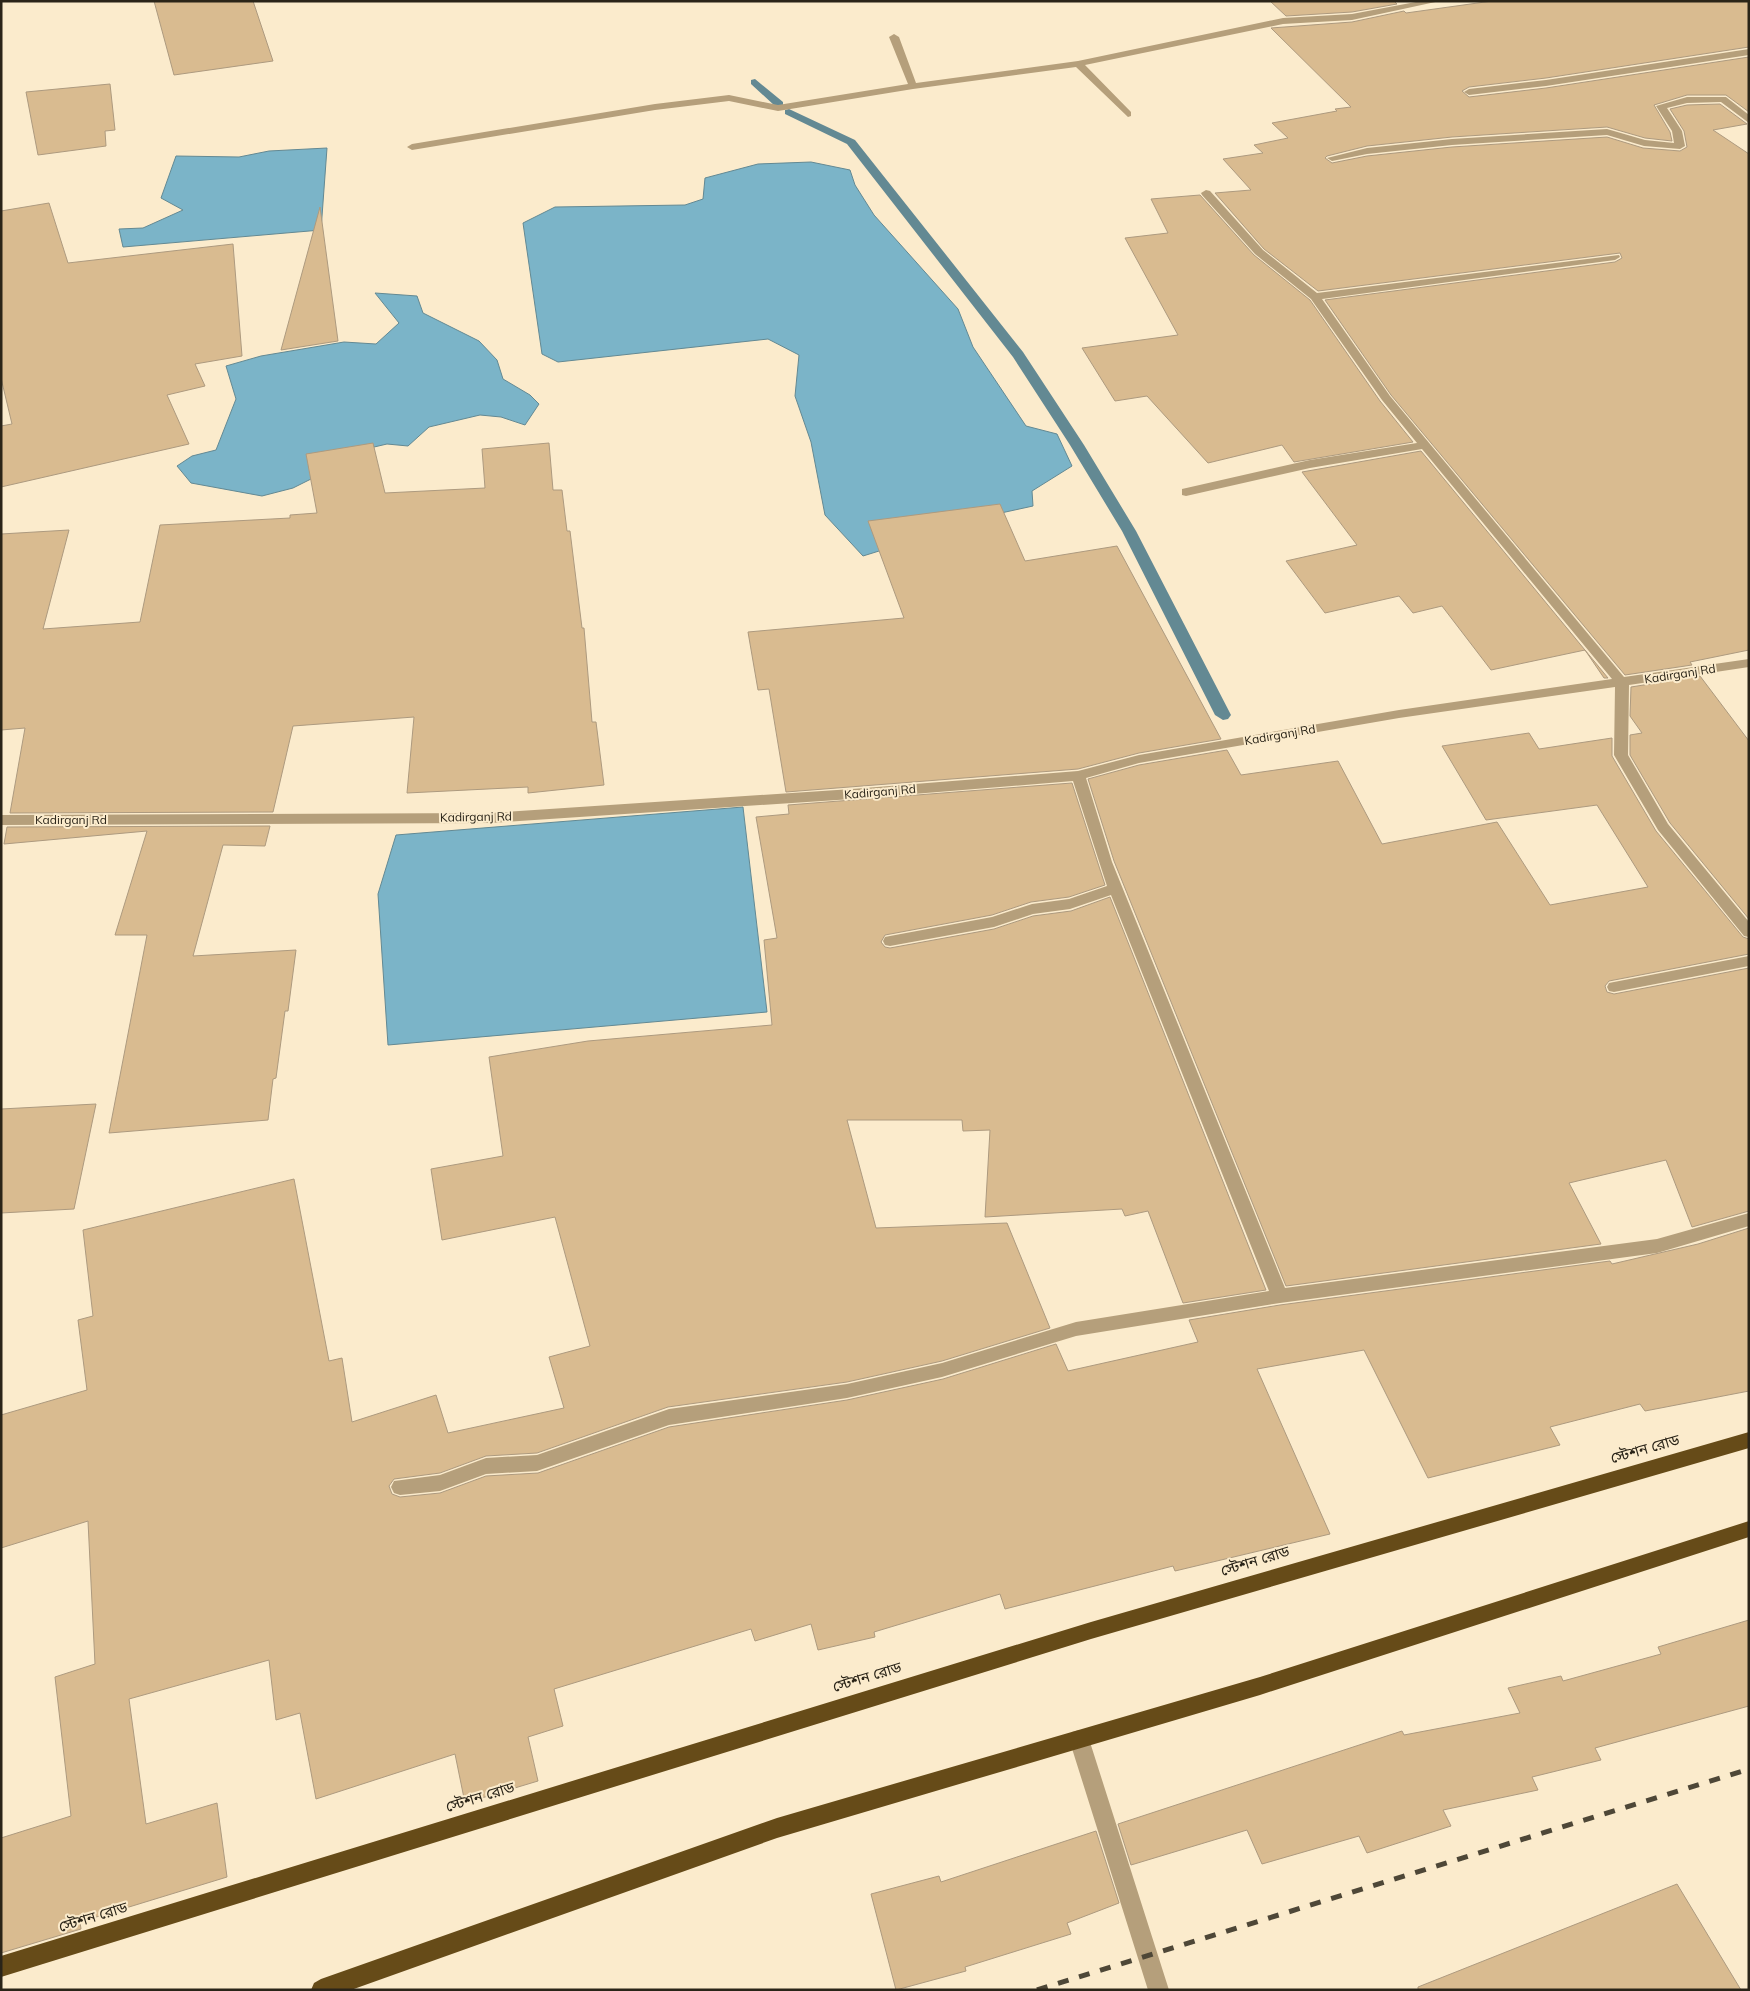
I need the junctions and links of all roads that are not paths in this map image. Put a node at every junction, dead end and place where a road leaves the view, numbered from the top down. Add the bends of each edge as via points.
1 (1436, 1) edge
2 (894, 36) dead end
3 (1749, 52) edge
4 (1078, 64) junction
5 (913, 86) junction
6 (1469, 92) dead end
7 (1128, 114) dead end
8 (1749, 120) edge
9 (412, 147) dead end
10 (1332, 158) dead end
11 (1206, 193) dead end
12 (1615, 257) dead end
13 (1315, 297) junction
14 (1425, 445) junction
15 (1186, 492) dead end
16 (1749, 664) edge
17 (1622, 683) junction
18 (1078, 776) junction
19 (1, 820) edge
20 (1116, 888) junction
21 (1749, 932) edge
22 (890, 941) dead end
23 (1749, 961) edge
24 (1614, 987) dead end
25 (1749, 1219) edge
26 (1280, 1296) junction
27 (1749, 1440) edge
28 (400, 1487) dead end
29 (1749, 1529) edge
30 (1079, 1739) junction
31 (1, 1967) edge
32 (321, 1990) edge
33 (1159, 1990) edge

1 - 4 street via 1352,17 1283,21
2 - 5 street
3 - 6 street
4 - 5 street
4 - 7 street
5 - 9 street via 778,108 729,98
8 - 10 street via 1723,99 1687,100 1661,106 1677,132 1680,146 1644,144 1607,132 1452,142
11 - 13 street via 1259,252
12 - 13 street
13 - 14 street via 1386,398
14 - 15 street via 1310,464
14 - 17 street
16 - 17 street, Kadirganj Rd
17 - 18 street, Kadirganj Rd via 1322,727 1139,758
17 - 21 street via 1621,755 1663,827
18 - 19 street, Kadirganj Rd via 491,818
18 - 20 street
20 - 22 street via 1070,904 1032,909 994,922
20 - 26 street
23 - 24 street
25 - 26 street via 1657,1246
26 - 28 street via 1076,1329 942,1370 847,1390 669,1418 537,1463 486,1466 440,1483
27 - 31 highway, স্টেশন রোড via 1299,1569 828,1710
29 - 30 highway via 1260,1686
30 - 32 highway via 777,1828
30 - 33 street

